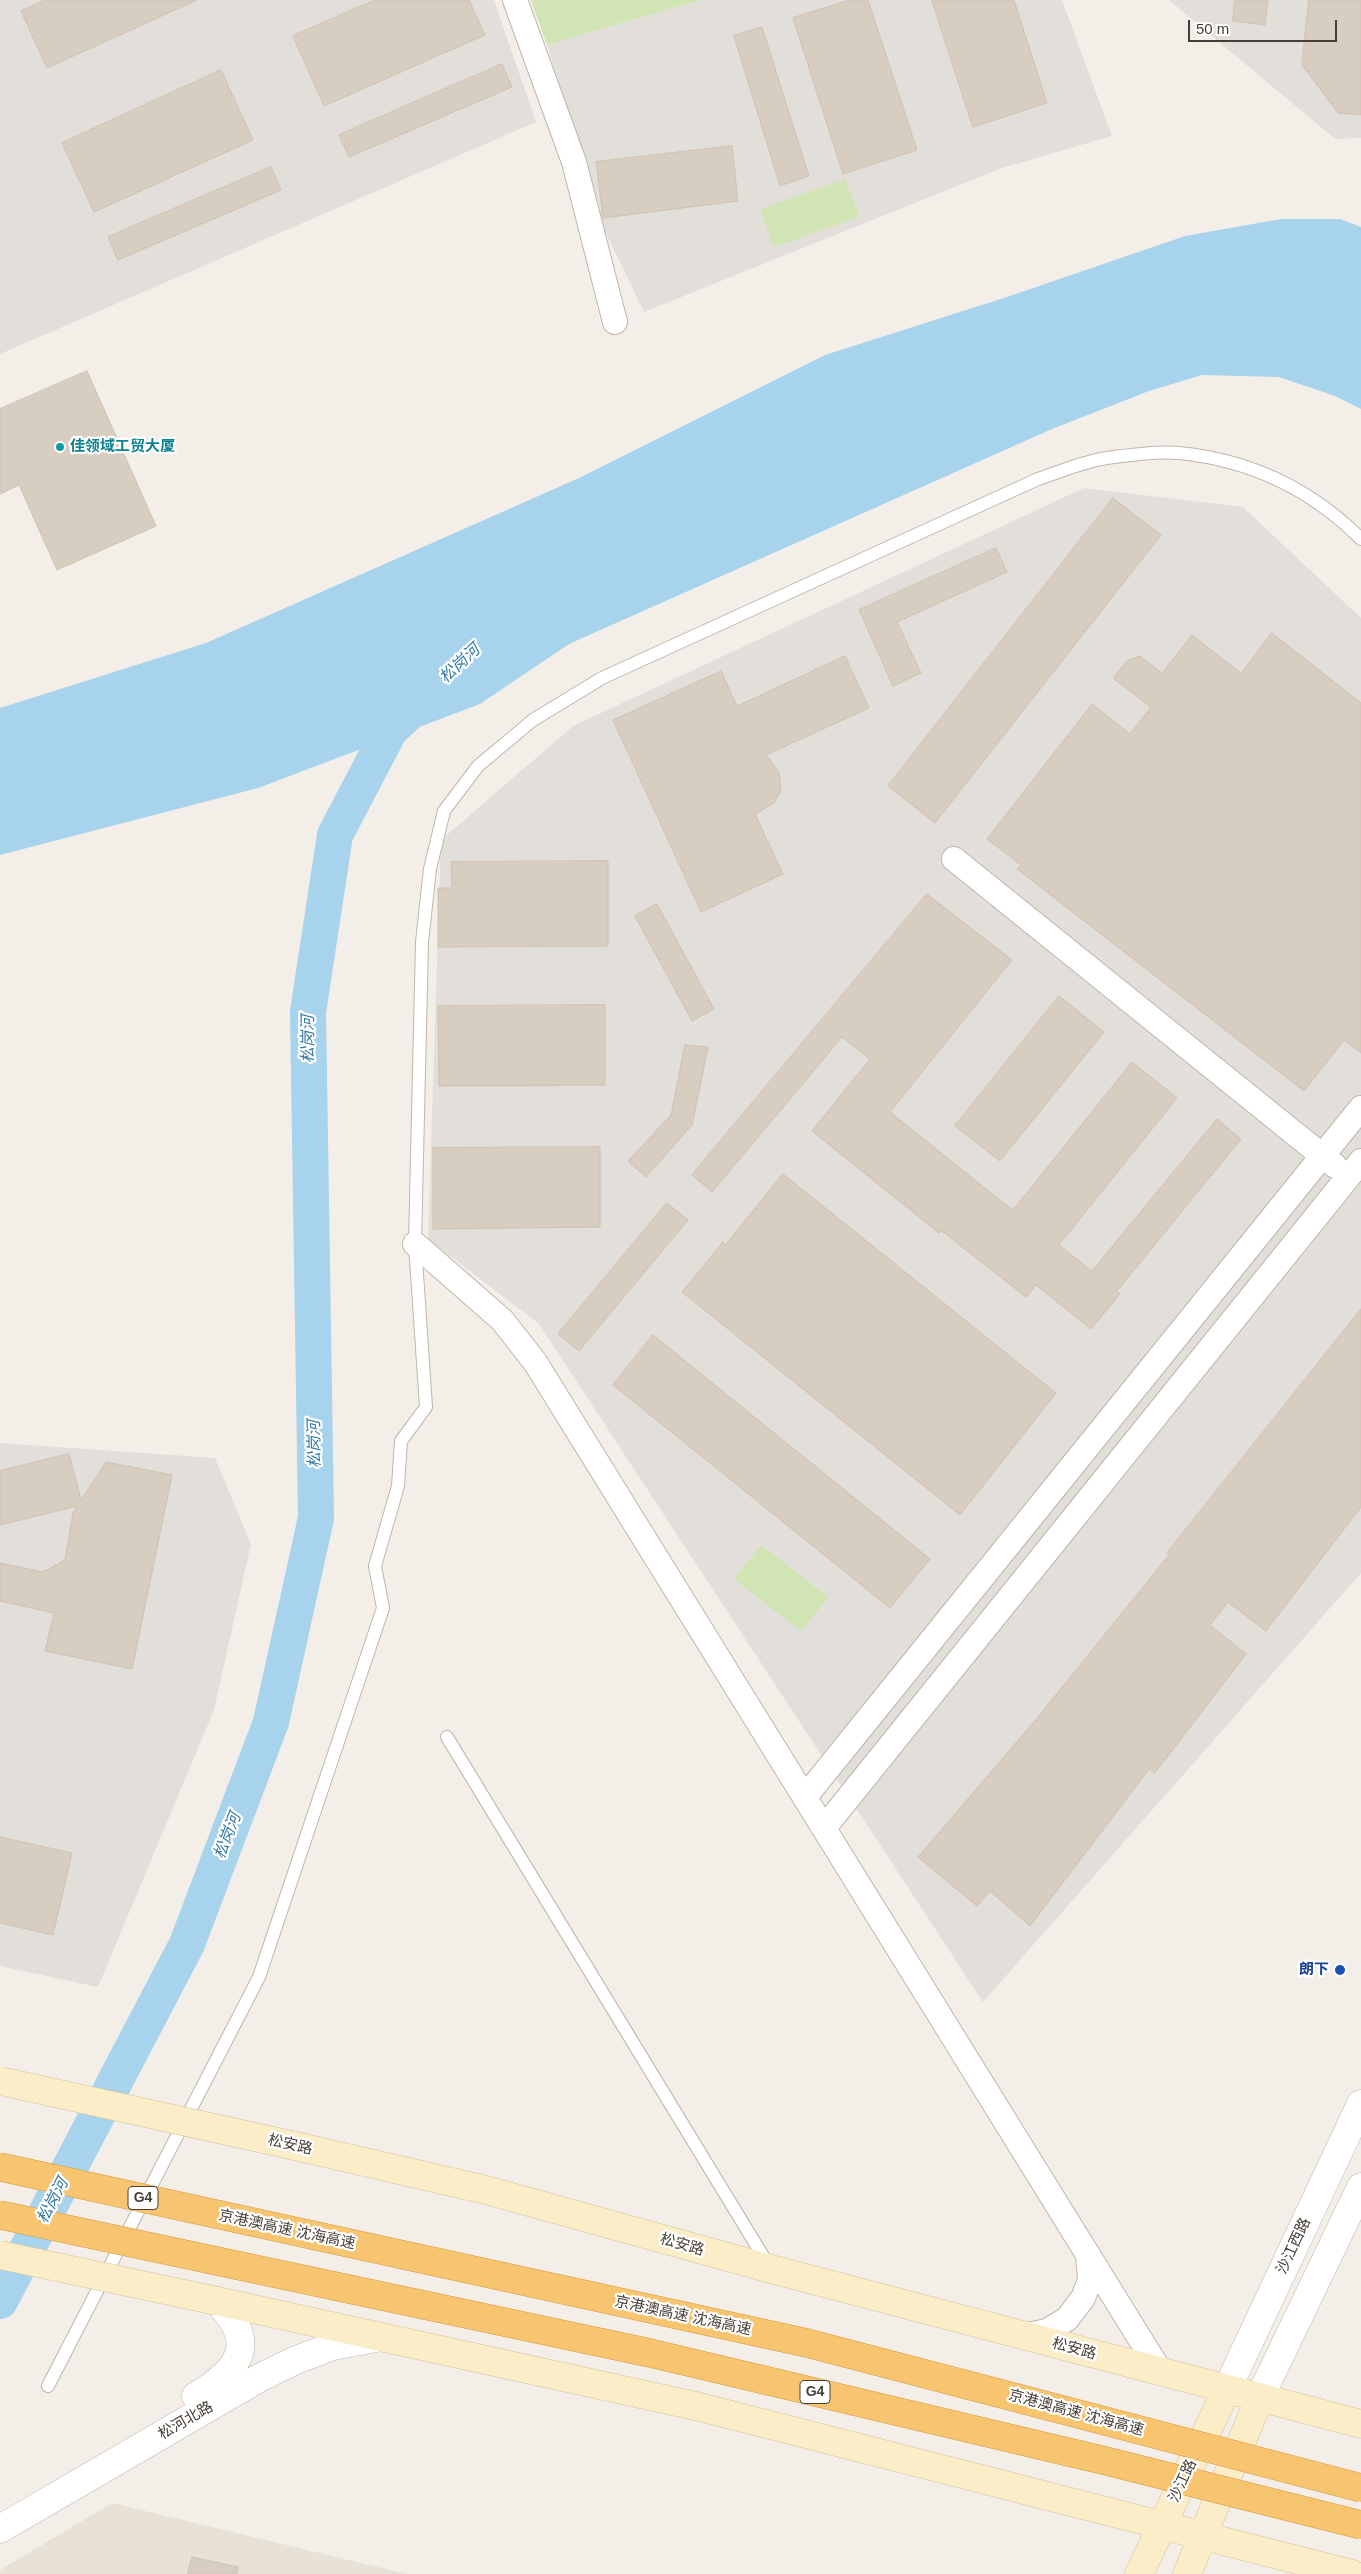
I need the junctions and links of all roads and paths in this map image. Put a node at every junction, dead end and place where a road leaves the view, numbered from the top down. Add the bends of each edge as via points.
1 (515, 0) edge
2 (616, 322) dead end
3 (1361, 539) edge
4 (954, 860) dead end
5 (1361, 1108) edge
6 (1322, 1156) junction
7 (1354, 1169) edge
8 (414, 1244) junction
9 (447, 1737) dead end
10 (805, 1797) junction
11 (824, 1828) junction
12 (0, 2081) edge
13 (1361, 2104) edge
14 (0, 2167) edge
15 (1361, 2187) edge
16 (0, 2215) edge
17 (1088, 2254) junction
18 (0, 2255) edge
19 (771, 2269) junction
20 (217, 2301) junction
21 (1024, 2336) junction
22 (382, 2337) junction
23 (1160, 2371) junction
24 (48, 2386) dead end
25 (1227, 2389) junction
26 (1260, 2397) junction
27 (1361, 2424) edge
28 (1361, 2488) edge
29 (0, 2512) edge
30 (1361, 2524) edge
31 (1162, 2525) junction
32 (0, 2529) edge
33 (1203, 2536) junction
34 (1139, 2574) edge
35 (1188, 2574) edge
36 (1352, 2574) edge

1 - 2 street via 574,162
3 - 8 lane via 1324,507 1284,480 1246,466 1178,453 1105,458 1038,479 602,678 532,720 478,766 444,811 430,869 422,942
4 - 6 street
5 - 6 street
6 - 7 street
6 - 10 street
7 - 11 street
8 - 10 street via 502,1320 536,1362
8 - 24 lane via 426,1407 401,1441 398,1486 375,1566 383,1608 259,1977
9 - 19 lane
10 - 11 street
11 - 17 street
12 - 19 main road, 松安路, bridge via 486,2190
13 - 25 street, 沙江西路
14 - 28 highway, 京港澳高速 沈海高速 / G4, bridge via 807,2343
15 - 26 street
16 - 30 highway, G4, bridge via 650,2353
17 - 21 street via 1090,2280 1083,2298 1067,2318 1047,2331
17 - 23 street
18 - 20 main road, bridge
19 - 21 main road, 松安路
20 - 22 main road
20 - 29 street, 松河北路 via 236,2324 240,2339 240,2357 228,2374 215,2385
21 - 23 main road, 松安路
22 - 31 main road via 700,2406
22 - 32 street, 松河北路 via 333,2346 260,2377
23 - 25 main road, 松安路
25 - 26 main road, 松安路
25 - 31 main road, 沙江路
26 - 27 main road, 松安路
26 - 33 main road
31 - 33 main road
31 - 34 main road, 沙江路
33 - 35 main road
33 - 36 main road

